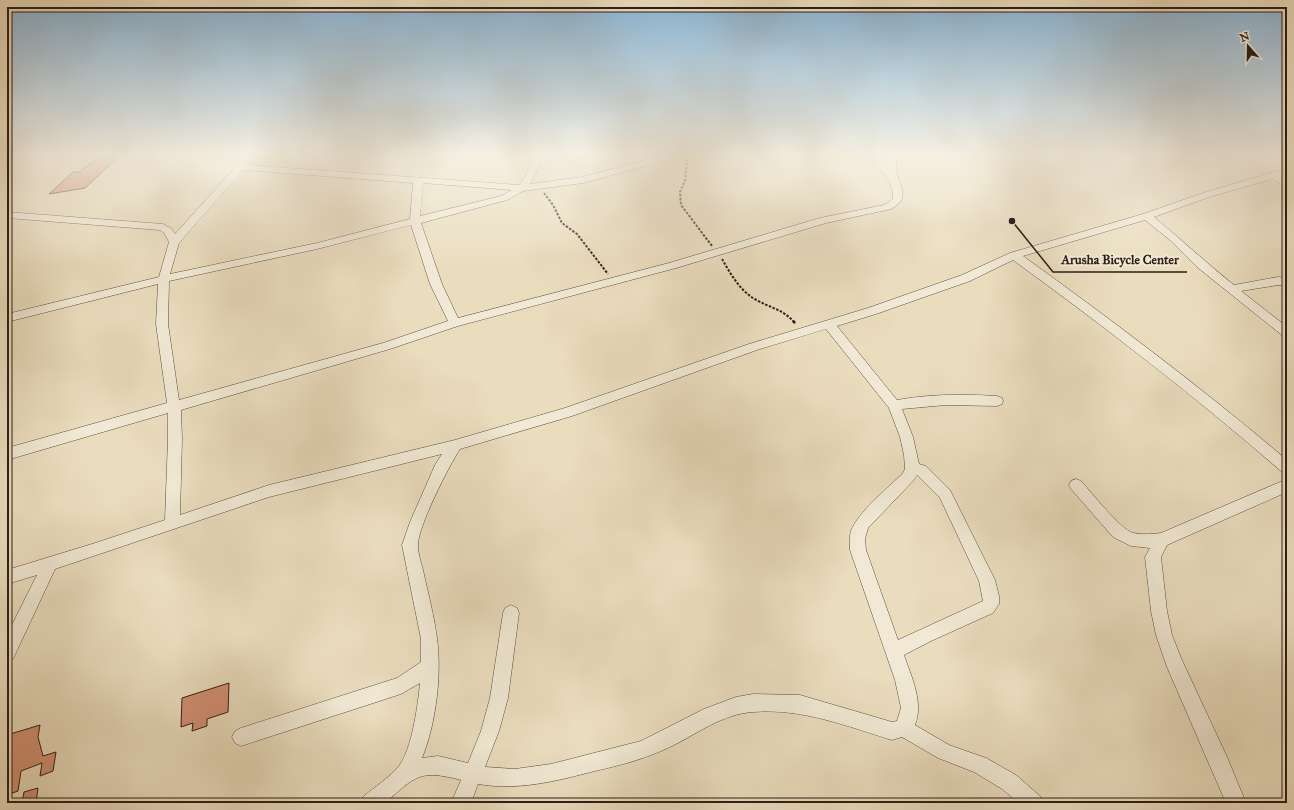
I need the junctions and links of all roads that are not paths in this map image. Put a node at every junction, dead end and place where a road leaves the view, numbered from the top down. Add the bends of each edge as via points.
1 (219, 192) edge
2 (417, 192) edge
3 (516, 192) edge
4 (898, 192) edge
5 (1217, 192) edge
6 (7, 215) edge
7 (1147, 216) junction
8 (415, 221) junction
9 (174, 242) junction
10 (1014, 255) junction
11 (164, 279) junction
12 (1287, 282) edge
13 (1232, 289) junction
14 (7, 318) edge
15 (454, 323) junction
16 (829, 324) junction
17 (1287, 333) edge
18 (997, 400) dead end
19 (894, 405) junction
20 (174, 407) junction
21 (455, 445) junction
22 (7, 454) edge
23 (913, 468) junction
24 (1287, 468) edge
25 (1076, 485) dead end
26 (1287, 485) edge
27 (172, 522) junction
28 (1162, 540) junction
29 (50, 564) junction
30 (7, 577) edge
31 (511, 614) dead end
32 (894, 651) junction
33 (7, 653) edge
34 (430, 666) junction
35 (903, 728) junction
36 (241, 737) dead end
37 (406, 772) junction
38 (473, 774) junction
39 (371, 803) edge
40 (461, 803) edge
41 (1033, 803) edge
42 (1236, 803) edge

1 - 9 street
2 - 8 street
3 - 8 street via 504,198
4 - 15 street via 898,198 887,208 824,220 672,266
5 - 7 street
6 - 9 street via 163,227 168,230
7 - 10 street
7 - 13 street
8 - 11 street via 286,254
8 - 15 street via 433,278
9 - 11 street
10 - 16 street via 966,278
10 - 24 street via 1086,307 1238,426
11 - 14 street
11 - 20 street via 162,324
12 - 13 street via 1278,281
13 - 17 street
15 - 20 street via 386,346
16 - 19 street
16 - 21 street via 753,347 567,412
18 - 19 street via 938,398
19 - 23 street via 906,437
20 - 22 street
20 - 27 street
21 - 27 street via 276,489
21 - 34 street via 442,465 417,522 410,545 429,639
23 - 32 street via 908,477 863,523 857,539 858,550
23 - 32 street via 921,470 945,494 987,580 991,604
25 - 28 street via 1118,532 1131,539
26 - 28 street
27 - 29 street
28 - 42 street via 1153,558 1164,635
29 - 30 street
29 - 33 street
31 - 38 street via 499,698 490,731
32 - 35 street via 910,708
34 - 36 street via 401,685
34 - 37 street via 427,704 421,731
35 - 38 street via 892,731 800,704 753,703 710,715 664,740 621,756 551,773 515,778
35 - 41 street via 944,752 979,765 1009,782
37 - 38 street via 438,765
37 - 39 street
38 - 40 street

